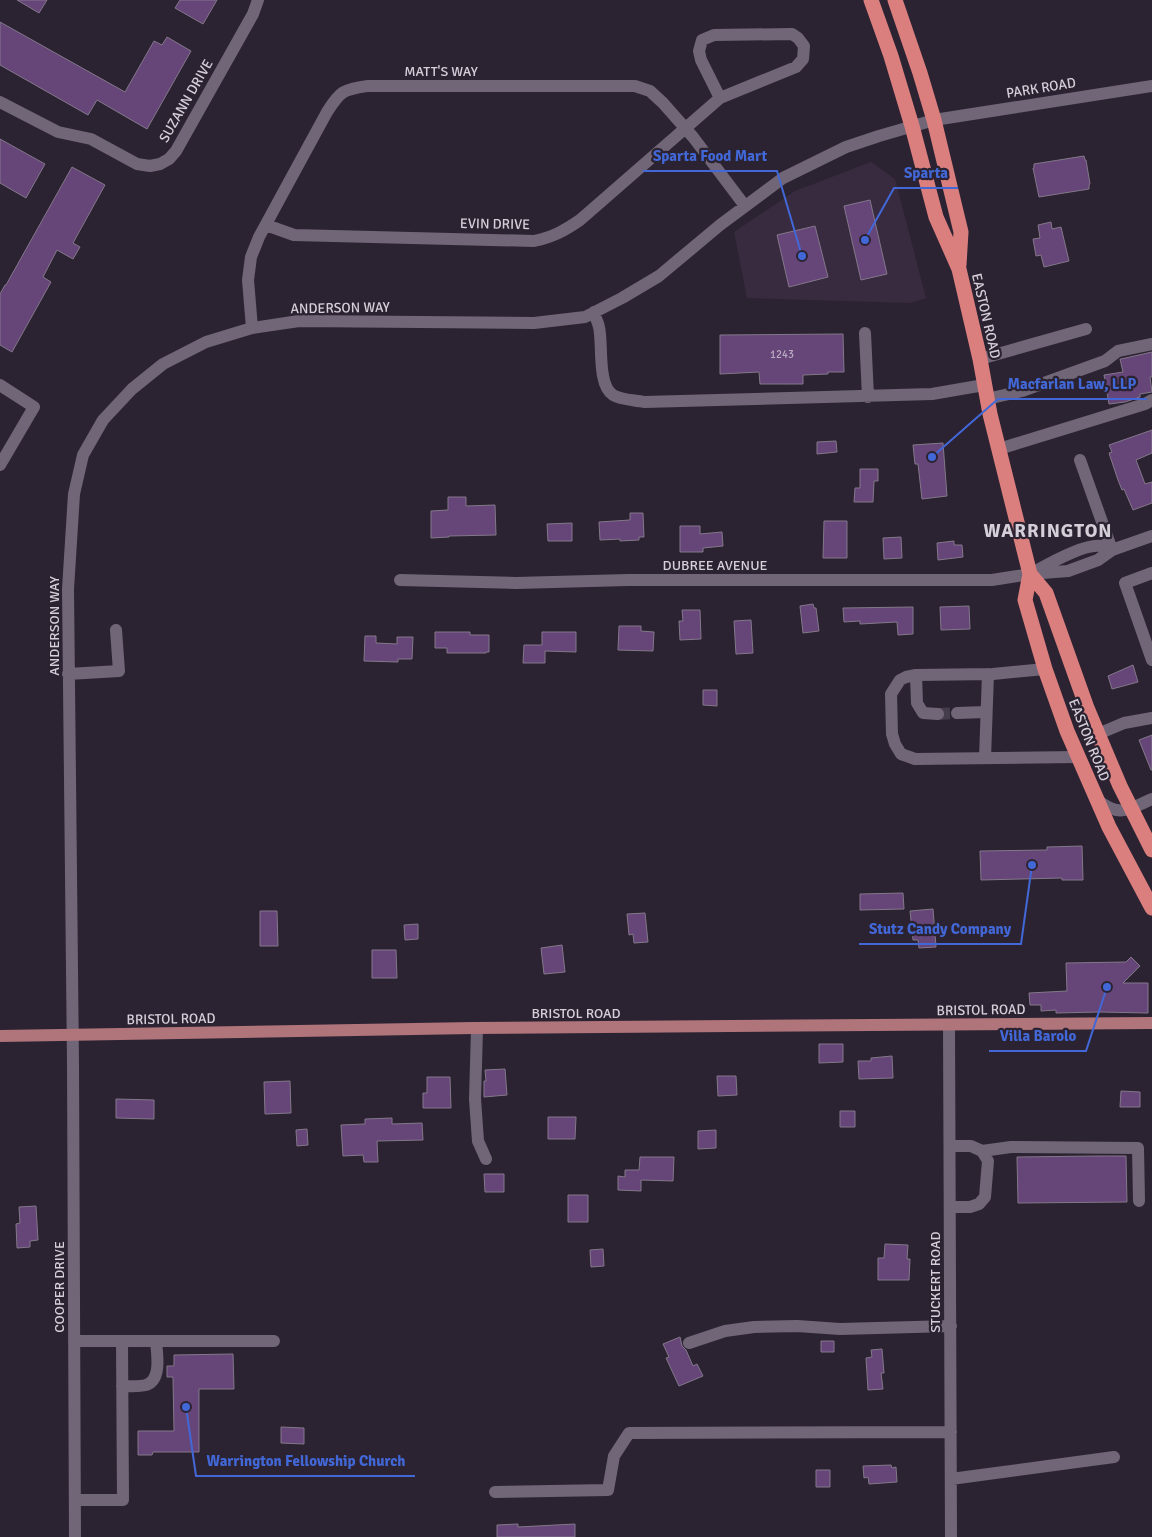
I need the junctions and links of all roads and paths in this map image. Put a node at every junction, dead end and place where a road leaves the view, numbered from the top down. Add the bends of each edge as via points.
1 (258, 0) edge
2 (871, 0) edge
3 (895, 0) edge
4 (1152, 86) edge
5 (720, 98) junction
6 (0, 102) edge
7 (934, 120) junction
8 (912, 126) junction
9 (686, 128) junction
10 (745, 206) junction
11 (266, 225) junction
12 (959, 269) junction
13 (594, 312) junction
14 (252, 328) junction
15 (1086, 329) dead end
16 (865, 333) dead end
17 (1152, 344) edge
18 (980, 359) junction
19 (0, 385) edge
20 (986, 392) junction
21 (868, 397) junction
22 (1152, 400) edge
23 (999, 450) junction
24 (1080, 460) dead end
25 (0, 465) edge
26 (1152, 536) edge
27 (1112, 550) junction
28 (1152, 573) edge
29 (1030, 574) junction
30 (400, 580) dead end
31 (116, 630) dead end
32 (1152, 660) edge
33 (1045, 669) junction
34 (68, 674) junction
35 (988, 674) junction
36 (916, 675) junction
37 (986, 712) junction
38 (957, 713) tunnel mouth
39 (938, 714) tunnel mouth
40 (1152, 718) edge
41 (1098, 734) junction
42 (1078, 757) junction
43 (985, 758) junction
44 (1096, 799) junction
45 (1152, 799) edge
46 (1131, 808) junction
47 (1152, 850) edge
48 (1152, 908) edge
49 (1152, 1023) edge
50 (950, 1026) junction
51 (477, 1029) junction
52 (0, 1036) edge
53 (72, 1036) junction
54 (950, 1146) junction
55 (982, 1152) junction
56 (486, 1159) dead end
57 (1139, 1201) dead end
58 (950, 1207) junction
59 (951, 1326) junction
60 (74, 1341) junction
61 (122, 1341) junction
62 (156, 1341) junction
63 (274, 1341) dead end
64 (689, 1343) dead end
65 (122, 1386) junction
66 (951, 1432) junction
67 (1114, 1457) dead end
68 (951, 1479) junction
69 (495, 1492) dead end
70 (75, 1500) junction
71 (75, 1537) edge
72 (951, 1537) edge

1 - 6 street, SUZANN DRIVE via 176,151 160,164 137,164 91,139 58,132
2 - 8 highway, EASTON ROAD
3 - 7 highway, EASTON ROAD
4 - 7 street, PARK ROAD
5 - 5 street, EVIN DRIVE via 701,60 702,40 714,35 792,34 804,46 803,59 796,67
5 - 9 street, EVIN DRIVE
7 - 8 street, ANDERSON WAY
7 - 12 highway, EASTON ROAD via 961,232
8 - 10 street, ANDERSON WAY via 846,147 783,178
8 - 12 highway, EASTON ROAD via 936,217
9 - 10 street, MATT'S WAY
9 - 11 street, EVIN DRIVE via 580,220 551,237 534,241 294,235
9 - 11 street, MATT'S WAY via 650,91 635,86 368,86 350,89 337,96 327,112
10 - 13 street, ANDERSON WAY via 659,276
11 - 14 street, MATT'S WAY via 251,256 248,280
12 - 18 highway, EASTON ROAD
13 - 14 street, ANDERSON WAY via 585,317 534,323 299,321
13 - 21 street via 599,327 603,378 613,395 644,402
14 - 34 street, ANDERSON WAY via 206,342 163,364 132,389 103,420 83,455 74,494 68,589
15 - 18 street
16 - 21 street
17 - 20 street via 1118,351 1105,362 1022,391
18 - 20 highway, EASTON ROAD
19 - 25 street via 34,406
20 - 21 street
20 - 23 highway, EASTON ROAD
22 - 23 street
23 - 29 highway, EASTON ROAD
24 - 27 street
26 - 27 street
27 - 29 street, DUBREE AVENUE via 1093,546 1061,557
28 - 32 street via 1125,583
29 - 30 street, DUBREE AVENUE via 992,580 516,583
29 - 33 highway, EASTON ROAD via 1025,600
29 - 41 highway, EASTON ROAD via 1046,593
31 - 34 street via 119,671
33 - 35 street
33 - 42 highway, EASTON ROAD
34 - 53 street, ANDERSON WAY
35 - 36 street
35 - 37 street
36 - 39 street via 916,703 923,713
36 - 43 street via 900,680 891,694 892,734 901,754 916,759
37 - 38 street
37 - 43 street
40 - 41 street via 1124,723
41 - 46 highway, EASTON ROAD
42 - 43 street
42 - 44 highway, EASTON ROAD
44 - 46 street via 1106,808 1118,812
44 - 48 highway, EASTON ROAD
45 - 46 street
46 - 47 highway, EASTON ROAD
49 - 50 main road, BRISTOL ROAD
50 - 51 main road, BRISTOL ROAD
50 - 54 street, STUCKERT ROAD
51 - 53 main road, BRISTOL ROAD
51 - 56 street via 475,1099 478,1141
52 - 53 main road, BRISTOL ROAD
53 - 60 street, COOPER DRIVE
54 - 55 street via 971,1146
54 - 58 street, STUCKERT ROAD
55 - 57 street via 1012,1146 1138,1148
55 - 58 street via 988,1161 986,1197 970,1207
58 - 59 street, STUCKERT ROAD
59 - 64 street via 840,1329 754,1326 725,1331
59 - 66 street, STUCKERT ROAD
60 - 61 street
60 - 70 street, COOPER DRIVE
61 - 62 street
61 - 65 street
62 - 63 street
62 - 65 street via 155,1377 149,1384
65 - 70 street via 122,1500
66 - 68 street, STUCKERT ROAD
66 - 69 street via 629,1433 614,1456 608,1490
67 - 68 street
68 - 72 street, STUCKERT ROAD
70 - 71 street, COOPER DRIVE

